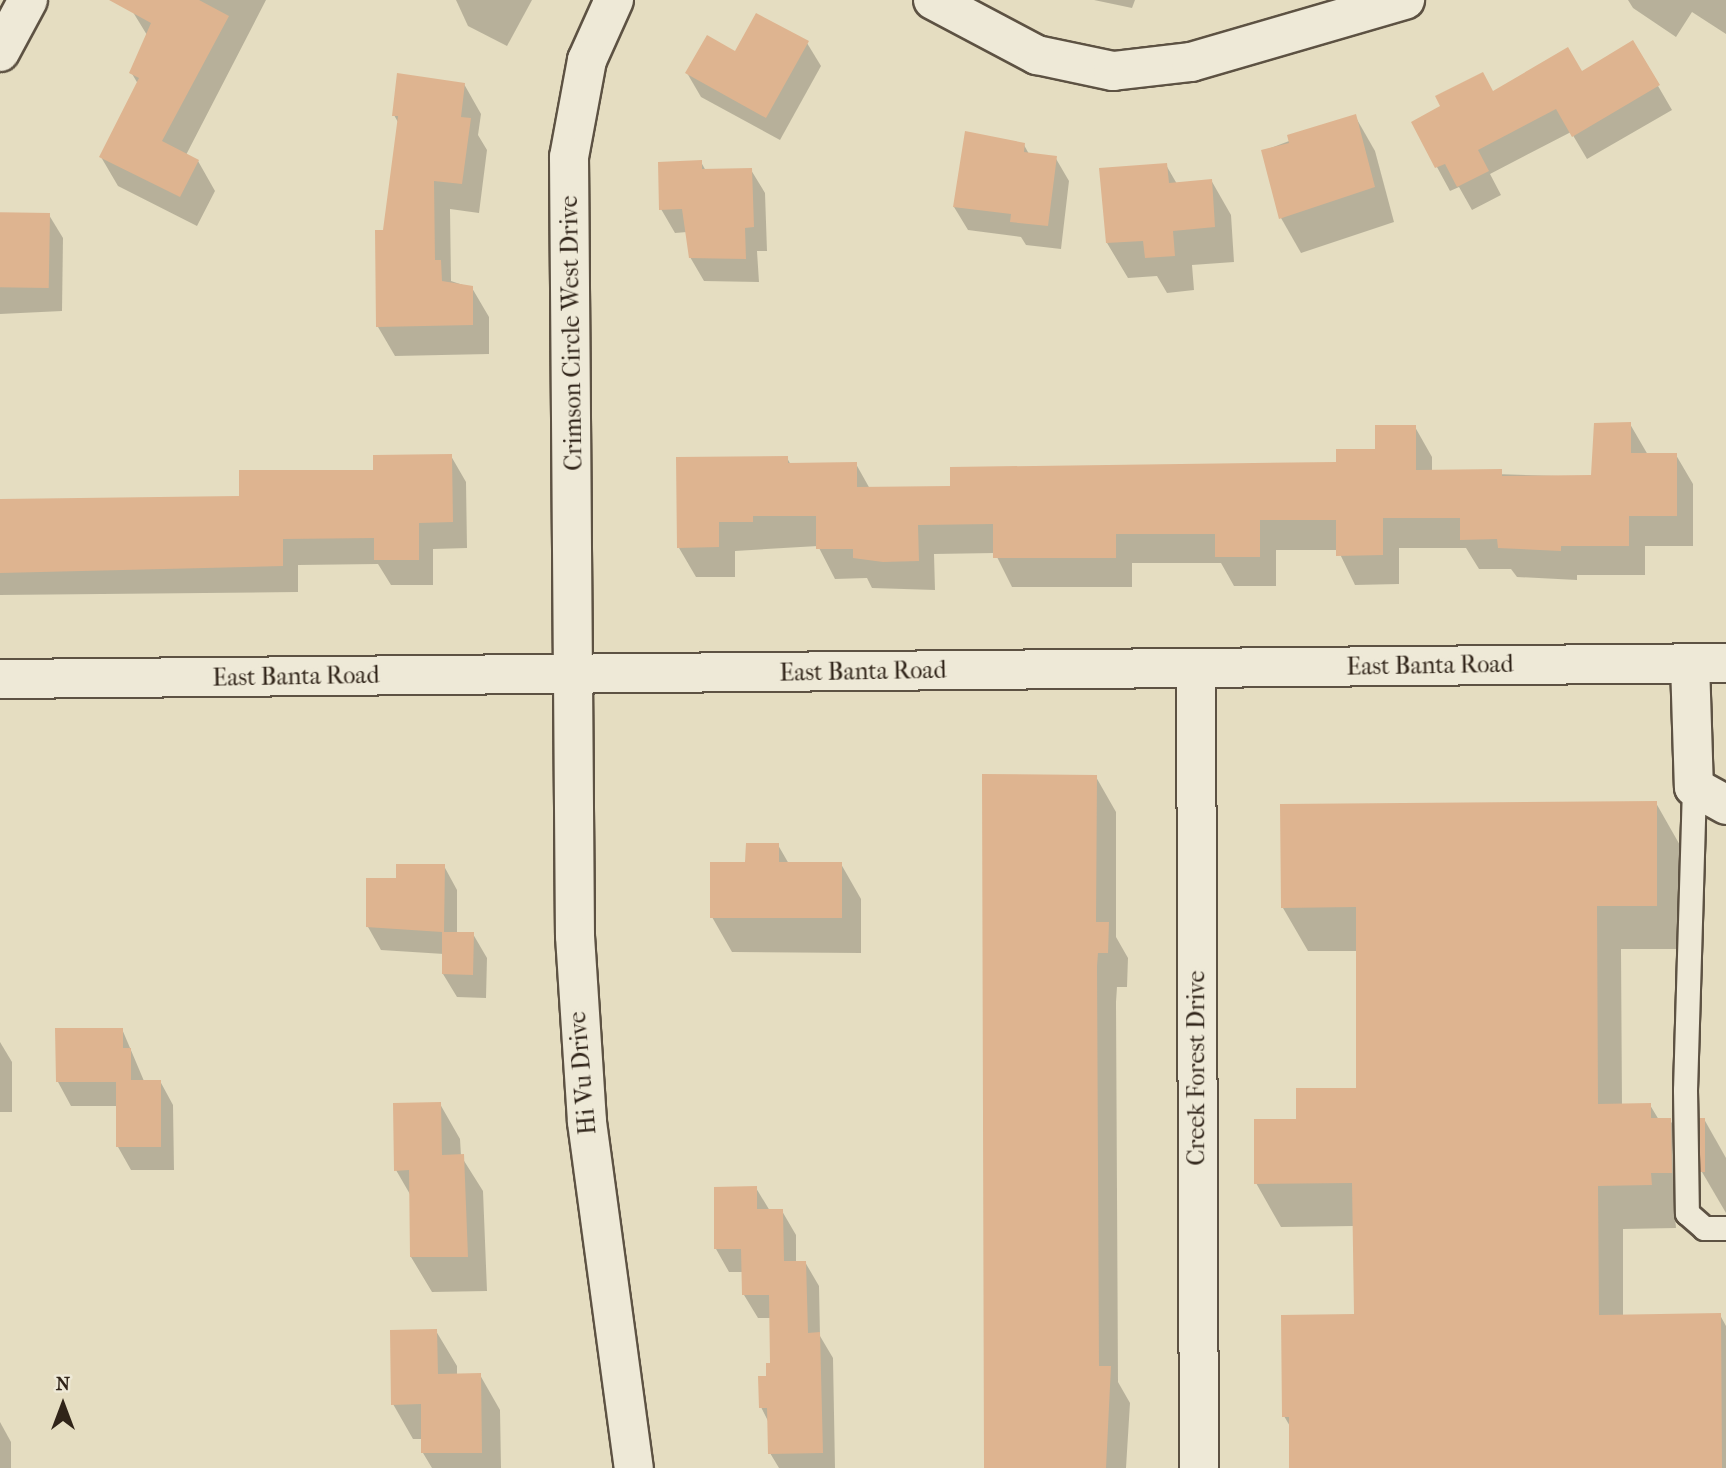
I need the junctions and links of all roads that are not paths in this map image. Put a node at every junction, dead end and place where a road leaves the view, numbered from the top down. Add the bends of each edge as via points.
1 (28, 0) edge
2 (614, 0) edge
3 (933, 0) edge
4 (1405, 0) edge
5 (0, 52) edge
6 (1708, 663) edge
7 (1196, 668) junction
8 (576, 674) junction
9 (0, 680) edge
10 (1710, 796) edge
11 (1726, 1228) edge
12 (634, 1468) edge
13 (1199, 1468) edge

1 - 5 street
2 - 8 street, Crimson Circle West Drive via 587,60 569,157
3 - 4 street via 1037,55 1113,71 1191,62
6 - 7 street, East Banta Road
6 - 10 street
7 - 8 street, East Banta Road
7 - 13 street, Creek Forest Drive
8 - 9 street, East Banta Road
8 - 12 street, Hi Vu Drive via 575,936 580,1049 599,1228
10 - 11 lane via 1685,1090 1687,1213 1704,1228

